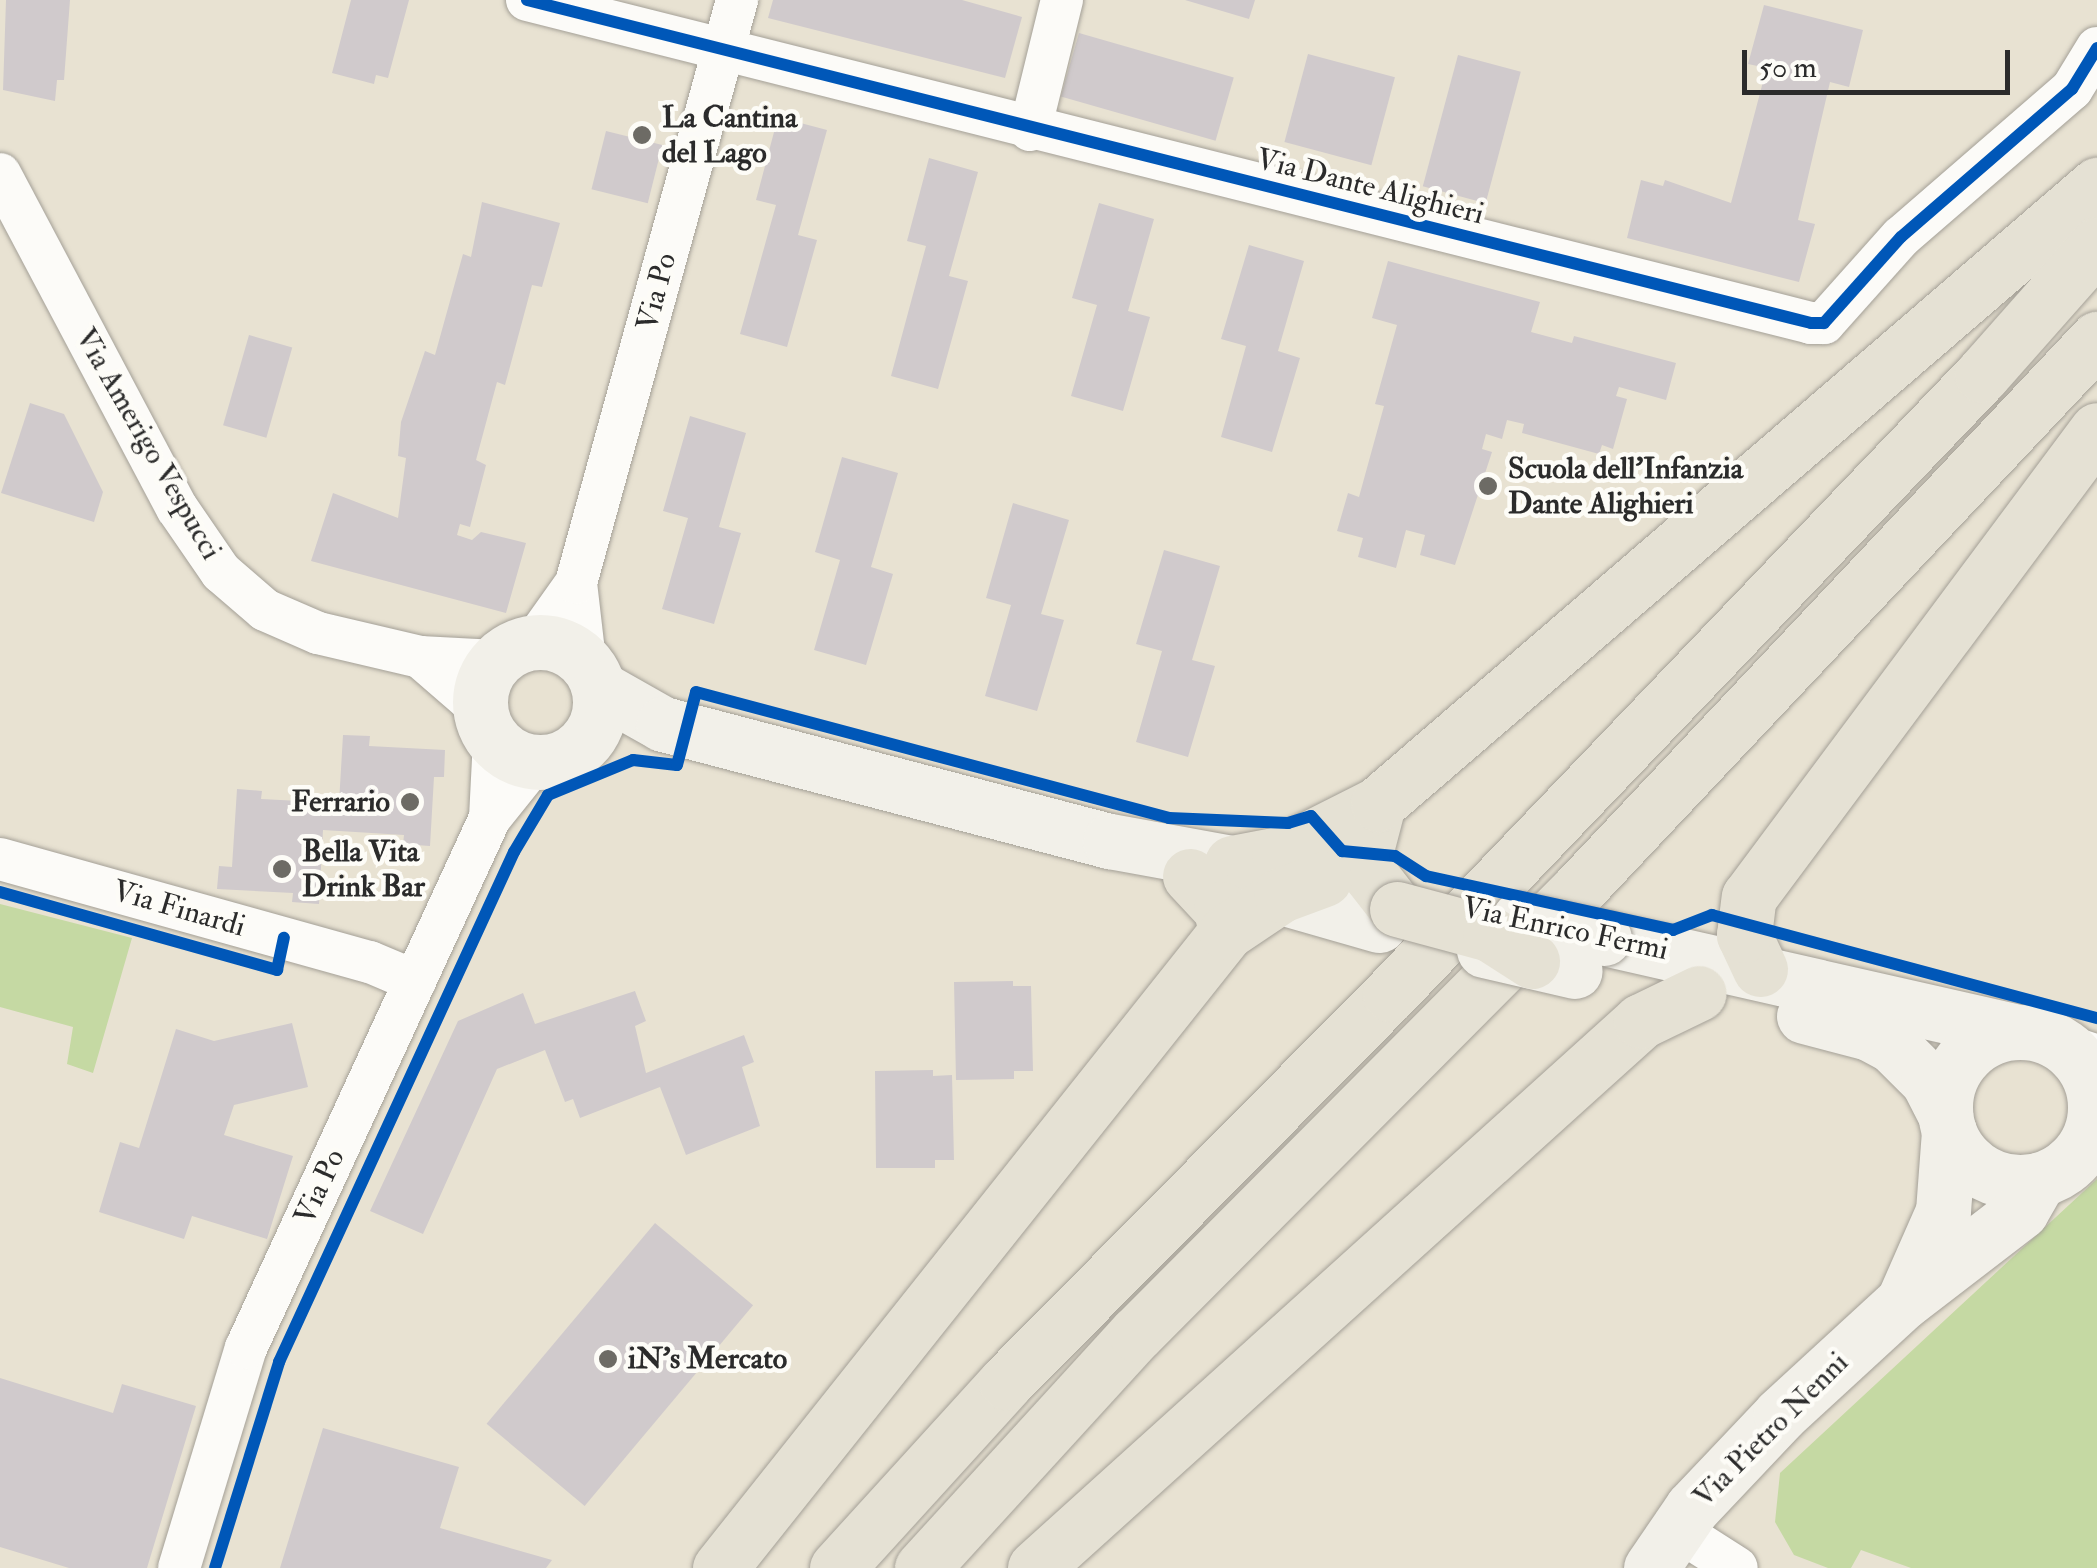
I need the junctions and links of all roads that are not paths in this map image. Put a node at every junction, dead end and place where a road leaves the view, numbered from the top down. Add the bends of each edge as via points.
1 (527, 0) edge
2 (737, 0) edge
3 (1062, 0) edge
4 (2097, 48) edge
5 (724, 50) junction
6 (1030, 130) junction
7 (0, 174) edge
8 (2097, 185) edge
9 (2097, 246) edge
10 (2097, 339) edge
11 (2097, 430) edge
12 (576, 583) junction
13 (592, 675) junction
14 (520, 710) junction
15 (663, 724) junction
16 (1378, 804) junction
17 (0, 859) edge
18 (1211, 869) junction
19 (1302, 887) junction
20 (1391, 904) junction
21 (1226, 932) junction
22 (1570, 956) junction
23 (1760, 970) junction
24 (414, 981) junction
25 (1699, 994) junction
26 (2058, 1044) edge
27 (1947, 1123) junction
28 (2072, 1161) edge
29 (1902, 1302) junction
30 (1664, 1549) edge
31 (179, 1568) edge
32 (720, 1568) edge
33 (837, 1568) edge
34 (922, 1568) edge
35 (1035, 1568) edge
36 (1736, 1568) edge

1 - 5 street, Via Dante Alighieri
2 - 5 street, Via Po
3 - 6 street
4 - 6 street, Via Dante Alighieri via 2072,90 1886,253 1824,323
5 - 6 street, Via Dante Alighieri
5 - 12 street, Via Po
7 - 14 street, Via Amerigo Vespucci via 177,508 221,572 288,622 420,657
8 - 16 highway
9 - 33 highway via 1750,618 1006,1382
10 - 34 highway via 1576,892 1136,1334
11 - 23 highway via 1748,897 1744,935
12 - 13 street, Via Po
12 - 14 street, Via Po
13 - 14 street, Via Enrico Fermi via 571,650
13 - 14 street via 598,719
13 - 15 street, Via Enrico Fermi
14 - 15 street, Via Enrico Fermi via 616,731
14 - 24 street, Via Po via 490,818
15 - 18 street, Via Enrico Fermi
16 - 18 highway via 1279,854
16 - 20 highway via 1365,854
17 - 24 street, Via Finardi via 370,962
18 - 19 street, Via Enrico Fermi
18 - 21 highway
19 - 20 street, Via Enrico Fermi
19 - 21 highway
20 - 22 street, Via Enrico Fermi, bridge
20 - 22 highway, bridge
21 - 32 highway
22 - 23 street, Via Enrico Fermi
22 - 25 street, Via Enrico Fermi
23 - 26 street, Via Enrico Fermi
24 - 31 street, Via Po via 246,1348
25 - 27 street, Via Enrico Fermi via 1869,1033 1918,1068
25 - 35 highway via 1641,1021
26 - 27 street via 1987,1039 1963,1058 1948,1085
26 - 28 street via 2093,1086 2094,1122
27 - 28 street via 1957,1149 1985,1174
27 - 29 street, Via Pietro Nenni via 1943,1211
28 - 29 street, Via Pietro Nenni via 1994,1236
29 - 30 street, Via Pietro Nenni via 1760,1436
30 - 36 street

